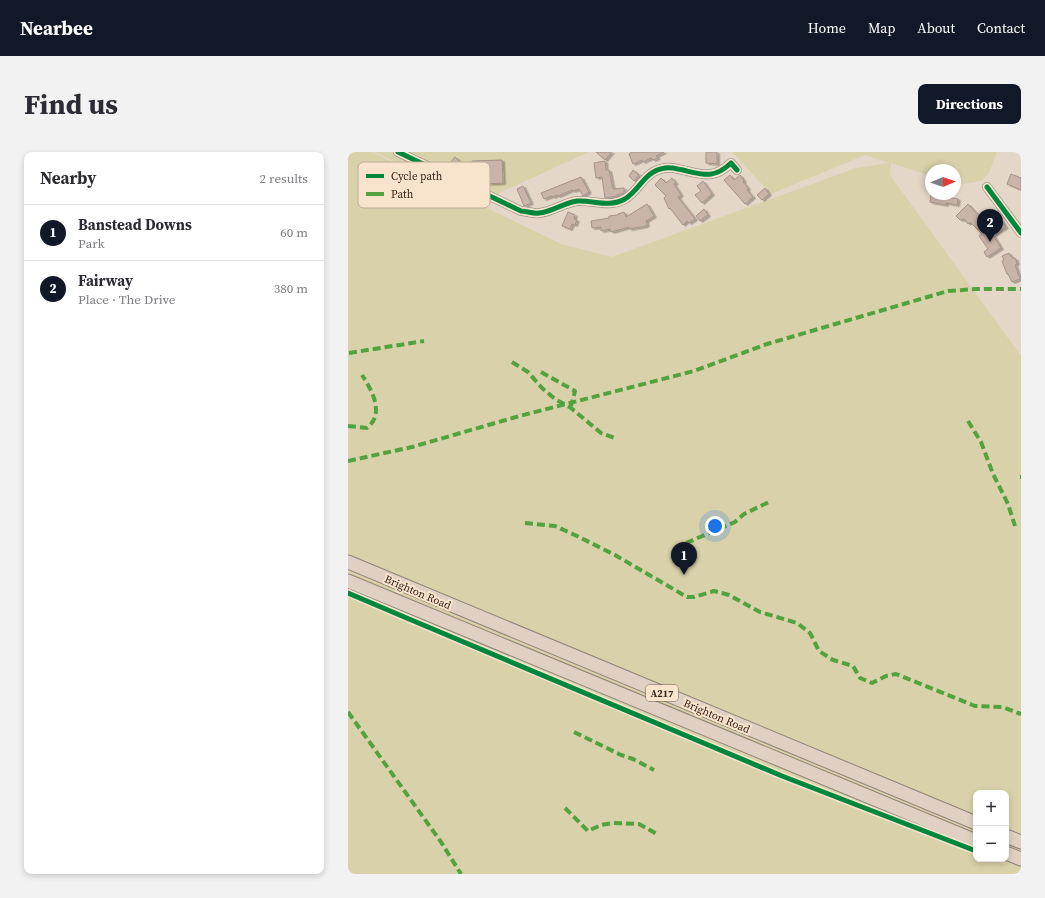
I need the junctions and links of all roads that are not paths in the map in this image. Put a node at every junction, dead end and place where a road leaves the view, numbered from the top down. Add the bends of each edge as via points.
1 (398, 152) edge
2 (419, 162) edge
3 (737, 170) dead end
4 (987, 187) dead end
5 (490, 195) edge
6 (1021, 233) edge
7 (348, 562) edge
8 (348, 581) edge
9 (973, 822) edge
10 (1009, 837) edge
11 (973, 840) edge
12 (1021, 842) edge
13 (1009, 854) edge
14 (1021, 859) edge

1 - 2 street
3 - 5 street via 731,163 713,175 671,167 663,168 650,174 632,194 620,201 610,204 572,202 538,213 521,210
4 - 6 street
7 - 9 highway, Brighton Road / A217
8 - 11 highway, Brighton Road / A217
10 - 12 highway
13 - 14 highway

